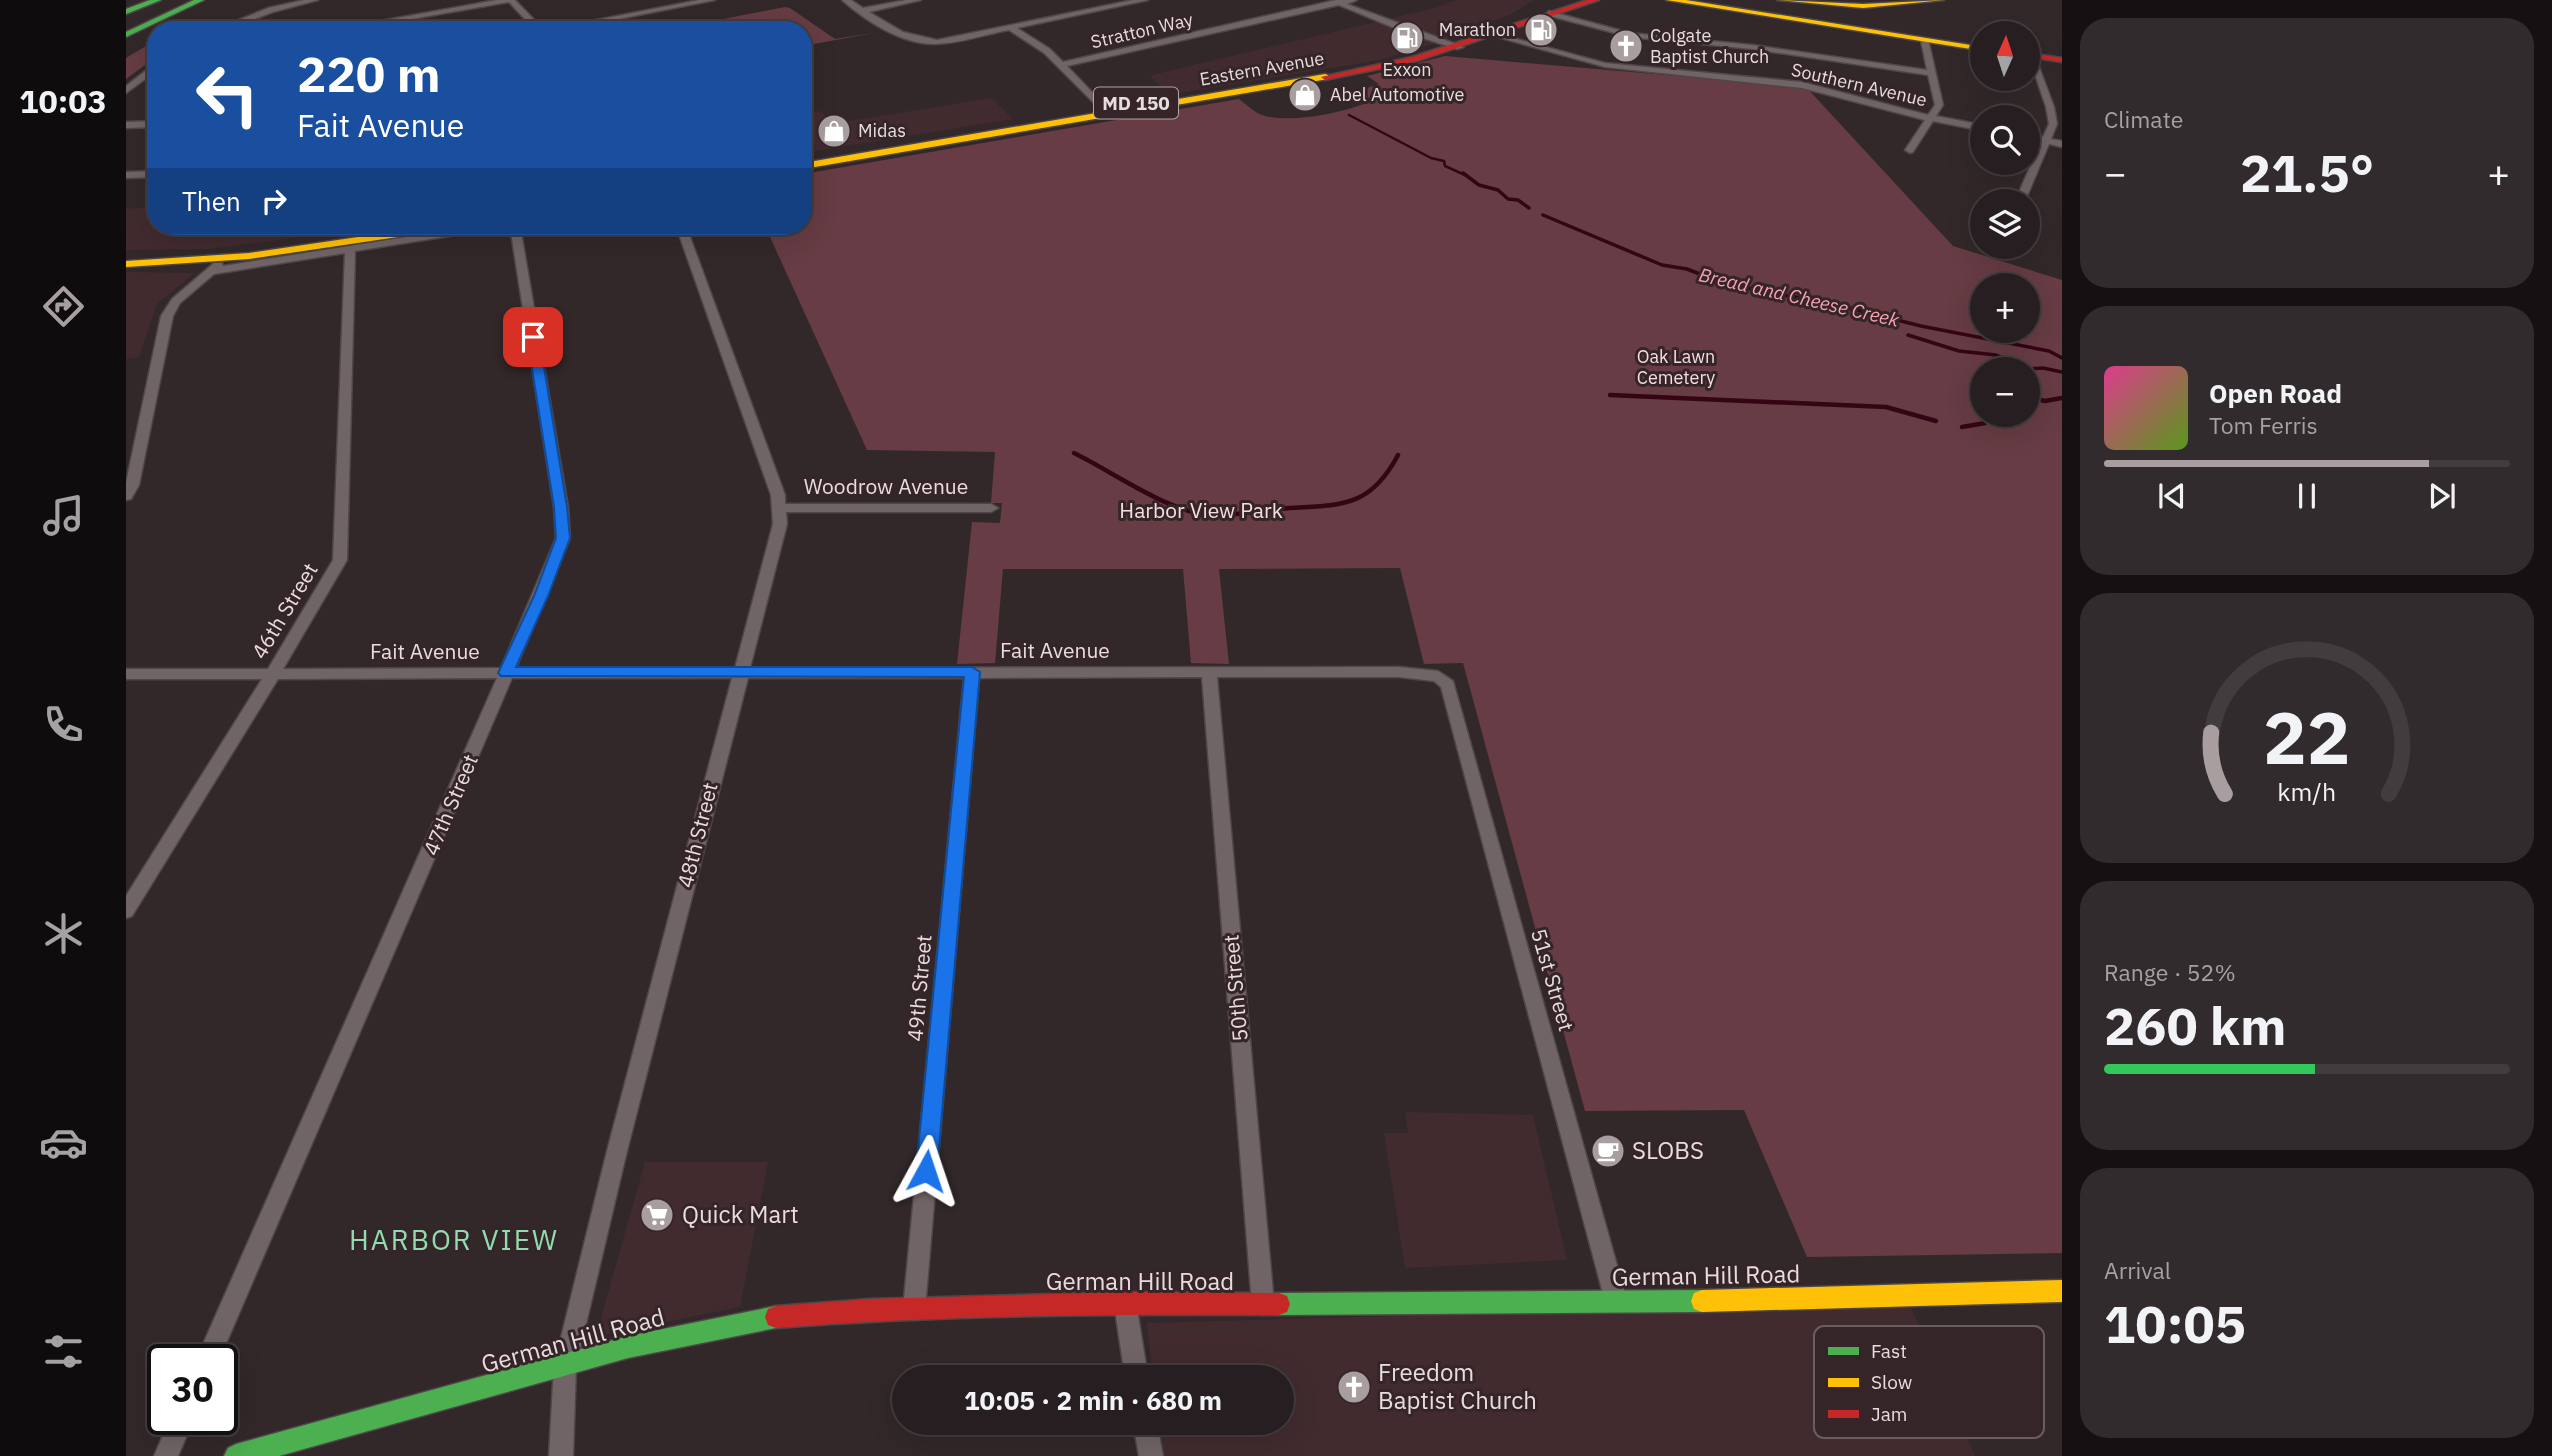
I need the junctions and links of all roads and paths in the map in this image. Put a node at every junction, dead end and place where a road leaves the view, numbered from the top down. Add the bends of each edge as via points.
1 (157, 0) edge
2 (169, 0) edge
3 (314, 0) edge
4 (510, 0) edge
5 (711, 0) edge
6 (846, 0) edge
7 (917, 0) edge
8 (1144, 0) edge
9 (1353, 0) edge
10 (1595, 0) edge
11 (1613, 0) edge
12 (1671, 0) edge
13 (1781, 0) edge
14 (1822, 0) edge
15 (1875, 0) edge
16 (1940, 0) edge
17 (194, 2) edge
18 (1335, 2) edge
19 (1573, 3) edge
20 (1545, 7) edge
21 (862, 11) junction
22 (126, 12) edge
23 (126, 19) edge
24 (156, 21) edge
25 (242, 21) edge
26 (387, 21) edge
27 (531, 21) edge
28 (598, 21) edge
29 (1504, 21) junction
30 (147, 26) edge
31 (1012, 28) junction
32 (1486, 33) junction
33 (126, 36) edge
34 (1925, 41) junction
35 (1454, 45) junction
36 (1970, 47) edge
37 (2040, 57) edge
38 (2062, 60) edge
39 (1062, 65) junction
40 (147, 74) edge
41 (1933, 74) junction
42 (141, 78) junction
43 (147, 78) edge
44 (2040, 82) edge
45 (126, 90) edge
46 (1106, 112) junction
47 (1932, 118) junction
48 (147, 124) edge
49 (126, 125) edge
50 (1970, 125) edge
51 (2040, 139) edge
52 (2048, 141) junction
53 (2062, 144) edge
54 (1910, 150) dead end
55 (812, 158) edge
56 (812, 164) edge
57 (147, 174) edge
58 (126, 175) edge
59 (2026, 189) edge
60 (372, 235) edge
61 (398, 235) edge
62 (416, 235) edge
63 (516, 235) edge
64 (684, 235) edge
65 (345, 243) junction
66 (219, 255) junction
67 (128, 261) edge
68 (211, 271) junction
69 (126, 496) edge
70 (780, 508) junction
71 (991, 508) dead end
72 (740, 672) junction
73 (972, 672) junction
74 (1209, 672) junction
75 (506, 673) junction
76 (126, 674) edge
77 (272, 674) junction
78 (1438, 676) joint
79 (126, 911) edge
80 (2061, 1293) edge
81 (1616, 1301) junction
82 (1125, 1303) junction
83 (1263, 1304) junction
84 (914, 1309) junction
85 (214, 1344) edge
86 (1135, 1365) edge
87 (565, 1366) junction
88 (175, 1435) edge
89 (1147, 1435) edge
90 (166, 1456) edge
91 (236, 1456) edge
92 (561, 1456) edge
93 (1151, 1456) edge

1 - 22 main road
2 - 23 main road
3 - 25 street
4 - 26 street
4 - 27 street
5 - 28 street
6 - 21 street
7 - 21 street
8 - 31 street
9 - 18 street, Stratton Way
10 - 19 main road, Eastern Avenue / MD 150
11 - 19 main road
12 - 34 main road
13 - 16 main road via 1863,6
14 - 15 main road
17 - 24 main road
18 - 35 street
18 - 39 street, Stratton Way
19 - 20 main road, Eastern Avenue / MD 150
19 - 29 main road, Eastern Avenue / MD 150
20 - 29 main road
20 - 32 main road, Eastern Avenue / MD 150
20 - 41 street via 1630,35 1744,46
21 - 31 street via 895,33 922,42 954,41
29 - 32 main road, Eastern Avenue / MD 150
30 - 33 main road
31 - 39 street
32 - 35 main road, Eastern Avenue / MD 150
32 - 47 street, Southern Avenue via 1605,65 1802,85
34 - 36 main road
34 - 41 street
35 - 46 main road, Eastern Avenue / MD 150 via 1383,64
37 - 38 main road
39 - 46 street
40 - 42 street
41 - 47 street via 1939,105
42 - 43 street
42 - 45 street
44 - 52 street via 2053,116
46 - 55 main road, Eastern Avenue / MD 150
46 - 56 main road, Eastern Avenue / MD 150
47 - 50 street, Southern Avenue
47 - 54 street
48 - 49 street
51 - 52 street
52 - 53 street
52 - 59 street
57 - 58 street
60 - 65 main road
61 - 66 main road via 332,246
62 - 65 street
63 - 75 street, 47th Street via 563,538
64 - 70 street, 48th Street
65 - 66 main road
65 - 68 street
65 - 77 street, 46th Street via 340,560
66 - 67 main road
66 - 68 street
68 - 69 street via 176,301 167,316
70 - 71 street, Woodrow Avenue
70 - 72 street, 48th Street via 777,538
72 - 73 street, Fait Avenue
72 - 75 street, Fait Avenue
72 - 87 street, 48th Street
73 - 74 street, Fait Avenue
73 - 84 street, 49th Street
74 - 78 street, Fait Avenue
74 - 83 street, 50th Street
75 - 77 street, Fait Avenue
75 - 85 street, 47th Street
76 - 77 street, Fait Avenue
77 - 79 street, 46th Street
78 - 81 street, 51st Street via 1448,685
80 - 81 main road, German Hill Road
81 - 83 main road, German Hill Road
82 - 83 main road, German Hill Road
82 - 84 main road, German Hill Road
82 - 86 street
84 - 87 main road, German Hill Road via 754,1321
87 - 91 main road, German Hill Road
87 - 92 street, 48th Street
88 - 90 street
89 - 93 street

